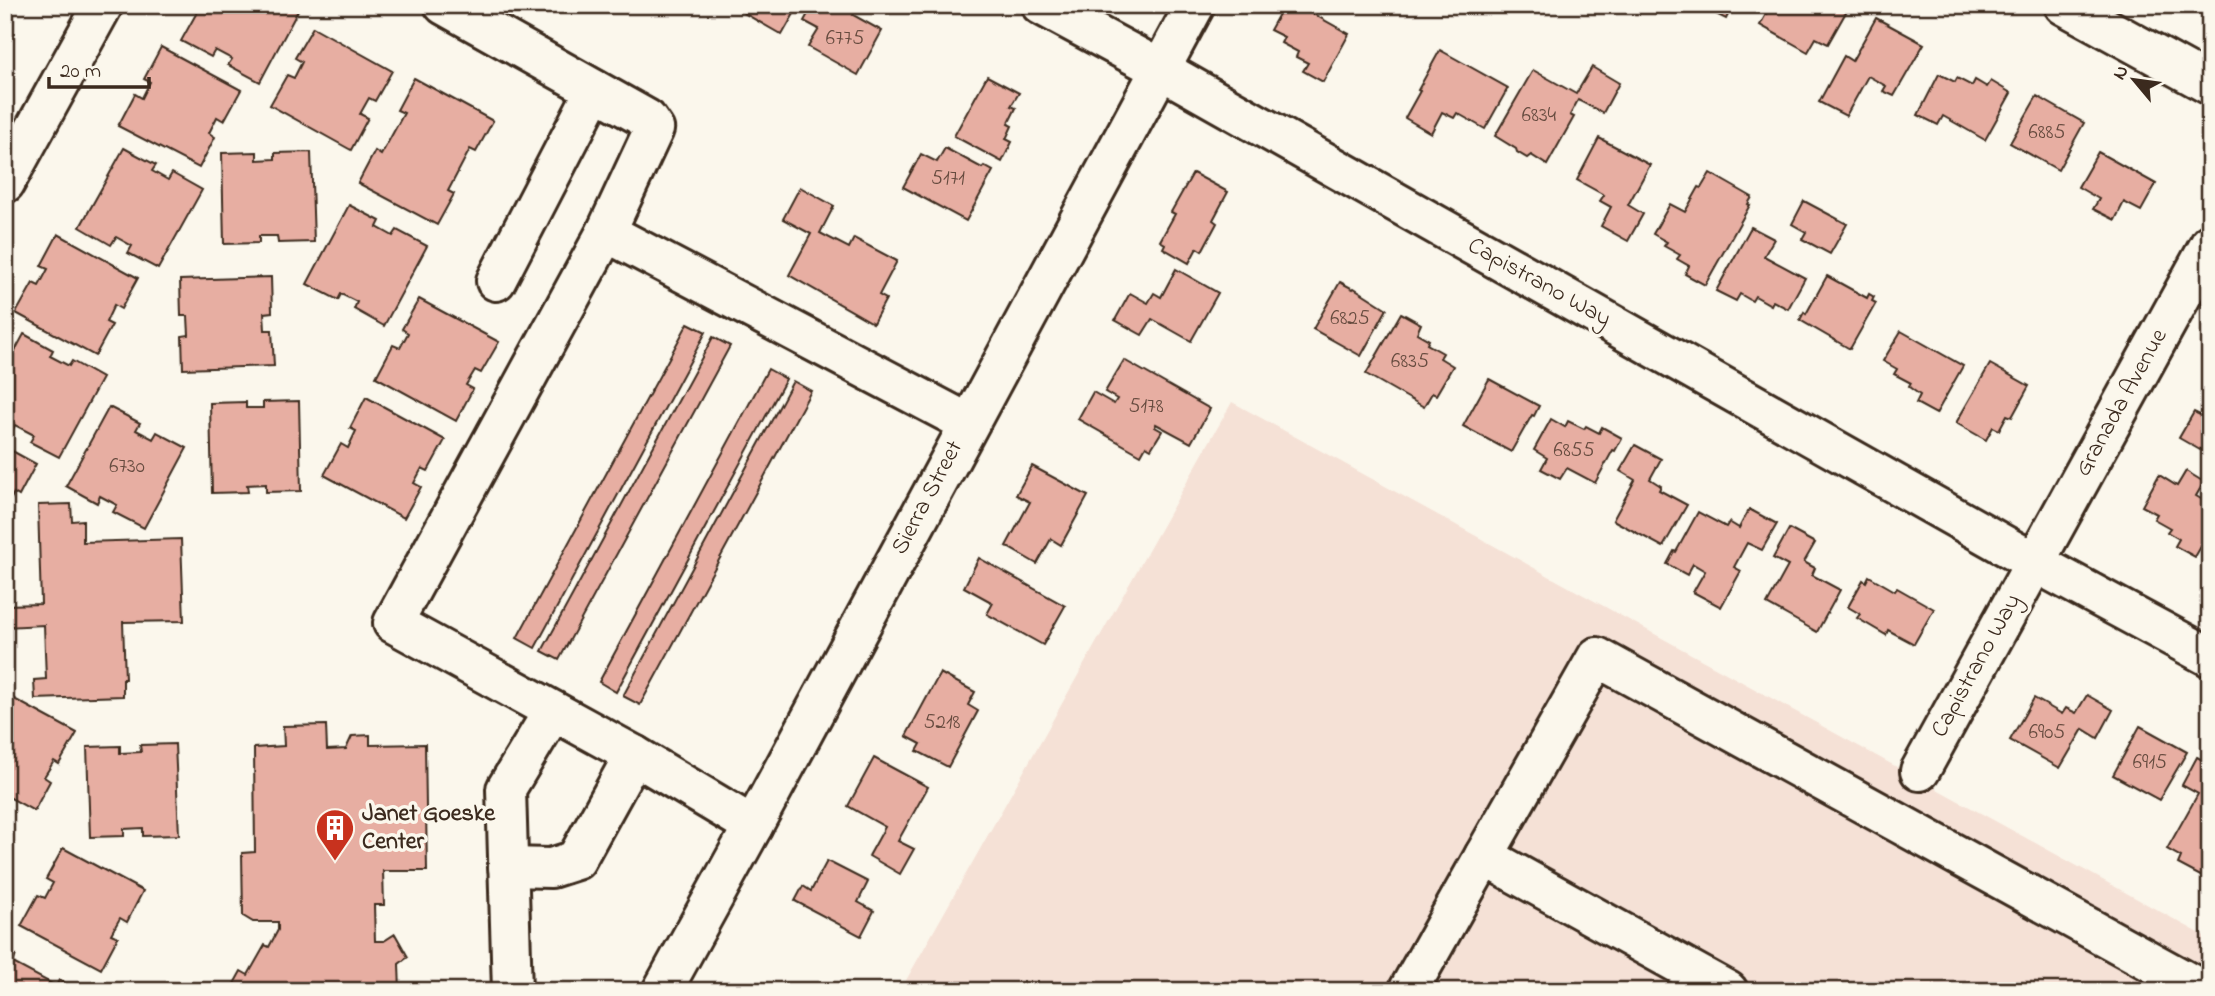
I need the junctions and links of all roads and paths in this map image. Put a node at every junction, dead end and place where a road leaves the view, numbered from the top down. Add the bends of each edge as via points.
1 (103, 5) edge
2 (444, 5) edge
3 (1041, 5) edge
4 (1195, 5) edge
5 (2064, 5) edge
6 (1160, 69) junction
7 (2210, 85) edge
8 (595, 90) junction
9 (5, 183) edge
10 (606, 232) junction
11 (2210, 244) edge
12 (496, 281) dead end
13 (968, 423) junction
14 (2034, 562) junction
15 (2210, 657) edge
16 (553, 711) junction
17 (634, 755) junction
18 (1920, 771) dead end
19 (753, 826) junction
20 (1484, 856) junction
21 (508, 867) junction
22 (512, 991) edge
23 (662, 991) edge
24 (1408, 991) edge
25 (1728, 991) edge
26 (2204, 991) edge

1 - 9 street
2 - 8 street
3 - 6 street, Capistrano Way
4 - 6 street, Sierra Street
5 - 7 street
6 - 13 street, Sierra Street
6 - 14 street, Capistrano Way
8 - 10 street via 647,119 654,128
8 - 12 street
10 - 13 street
10 - 16 street via 393,623
11 - 14 street, Granada Avenue
13 - 19 street, Sierra Street
14 - 15 street, Capistrano Way
14 - 18 street, Capistrano Way
16 - 17 street
16 - 21 street via 506,789
17 - 19 street
17 - 21 street via 576,860 551,868
19 - 23 street, Sierra Street
20 - 24 street
20 - 25 street
20 - 26 street via 1597,657
21 - 22 street

